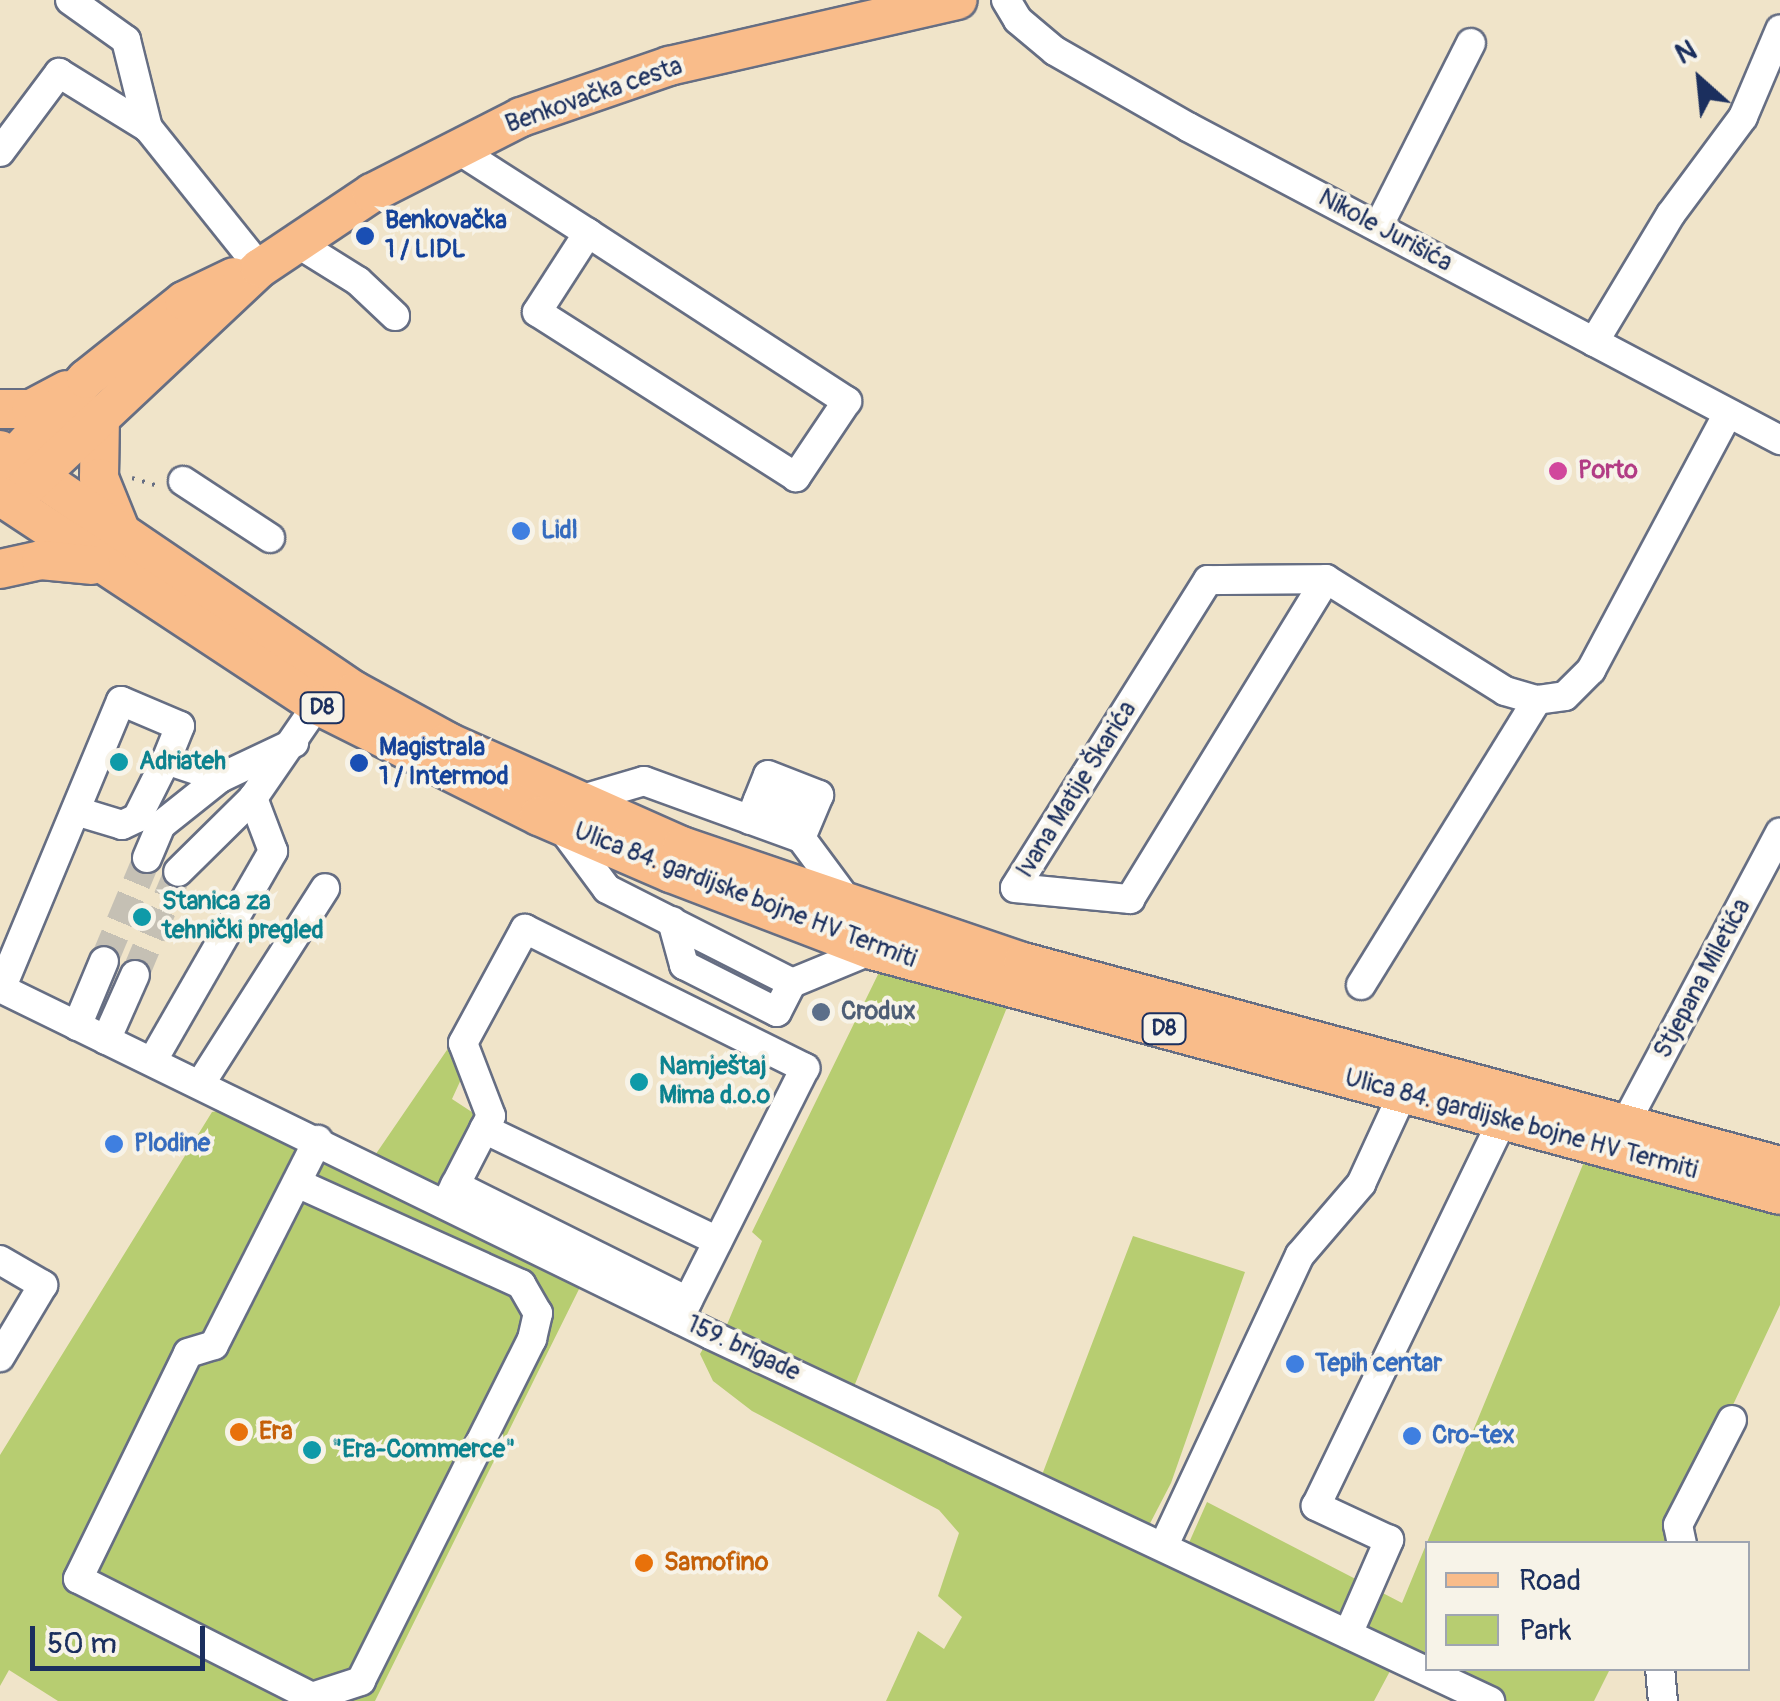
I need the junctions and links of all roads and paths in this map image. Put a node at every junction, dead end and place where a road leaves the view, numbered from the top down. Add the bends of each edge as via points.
1 (70, 0) edge
2 (958, 0) edge
3 (1006, 0) edge
4 (889, 8) edge
5 (1780, 30) edge
6 (1471, 43) dead end
7 (148, 128) junction
8 (457, 150) junction
9 (0, 152) edge
10 (1378, 226) junction
11 (588, 234) junction
12 (298, 243) junction
13 (260, 268) junction
14 (395, 316) dead end
15 (1594, 342) junction
16 (86, 380) junction
17 (0, 409) edge
18 (100, 415) junction
19 (1727, 415) junction
20 (1780, 440) edge
21 (116, 474) dead end
22 (8, 482) edge
23 (179, 487) joint
24 (123, 536) junction
25 (270, 538) dead end
26 (96, 566) junction
27 (0, 569) edge
28 (1326, 578) junction
29 (1537, 700) junction
30 (317, 705) junction
31 (294, 743) junction
32 (166, 760) junction
33 (220, 778) junction
34 (253, 798) junction
35 (76, 810) junction
36 (754, 810) junction
37 (568, 813) junction
38 (806, 827) junction
39 (1780, 833) edge
40 (146, 858) tunnel mouth
41 (178, 872) tunnel mouth
42 (326, 888) dead end
43 (853, 908) junction
44 (872, 950) junction
45 (104, 961) tunnel mouth
46 (134, 975) tunnel mouth
47 (1361, 985) dead end
48 (0, 989) edge
49 (77, 1026) junction
50 (106, 1040) junction
51 (153, 1060) junction
52 (201, 1083) junction
53 (1403, 1093) junction
54 (1502, 1120) junction
55 (488, 1122) junction
56 (1625, 1124) junction
57 (318, 1140) junction
58 (1780, 1166) edge
59 (297, 1183) junction
60 (451, 1194) junction
61 (1780, 1195) edge
62 (718, 1241) junction
63 (0, 1260) edge
64 (683, 1310) junction
65 (0, 1356) edge
66 (1732, 1420) dead end
67 (1681, 1541) edge
68 (1164, 1545) junction
69 (1348, 1634) junction
70 (1425, 1670) edge
71 (1426, 1671) edge
72 (1660, 1671) edge
73 (1490, 1701) edge
74 (1663, 1701) edge

1 - 7 street via 126,40
2 - 4 main road, Benkovačka cesta
3 - 10 street, Nikole Jurišića via 1018,20 1055,51
4 - 8 main road, Benkovačka cesta via 669,66 521,117
5 - 15 street via 1743,118 1671,214
6 - 10 street
7 - 9 street via 59,73
7 - 13 street
8 - 11 street
8 - 12 main road, Benkovačka cesta via 372,193
10 - 15 street, Nikole Jurišića
11 - 11 street via 848,402 796,477 537,312
12 - 13 main road, Benkovačka cesta
12 - 14 street via 358,281
13 - 16 main road, Benkovačka cesta via 184,301
13 - 18 main road, Benkovačka cesta
15 - 19 street, Nikole Jurišića
16 - 17 main road via 31,410
16 - 22 main road, Benkovačka cesta
18 - 22 main road, Benkovačka cesta
18 - 24 main road via 100,478
19 - 20 street, Nikole Jurišića
19 - 29 street via 1591,670 1565,696
21 - 23 path
22 - 24 main road, Ulica 84. gardijske bojne HV Termiti / D8
22 - 26 main road, Ulica 84. gardijske bojne HV Termiti / D8
23 - 25 street
24 - 37 main road, Ulica 84. gardijske bojne HV Termiti / D8 via 355,691
26 - 27 main road via 40,560
26 - 30 main road, Ulica 84. gardijske bojne HV Termiti / D8
28 - 28 street, Ivana Matije Škarića via 1130,899 1015,888 1208,580
28 - 29 street via 1504,691
29 - 47 street
30 - 31 street
30 - 37 main road, Ulica 84. gardijske bojne HV Termiti / D8
31 - 33 street
31 - 34 street
32 - 33 street
32 - 35 street via 137,818 122,825
32 - 35 street via 180,726 121,702
33 - 40 street via 161,825
34 - 41 street
34 - 51 street via 273,850
35 - 48 street
36 - 37 street via 644,781
36 - 38 street
36 - 38 street via 768,775 819,795
37 - 43 main road, Ulica 84. gardijske bojne HV Termiti / D8
37 - 44 main road, Ulica 84. gardijske bojne HV Termiti / D8
37 - 44 street via 607,889 675,933 788,990
38 - 43 street
39 - 56 street, Stjepana Miletića
42 - 52 street
43 - 56 main road, Ulica 84. gardijske bojne HV Termiti / D8 via 1022,962
44 - 53 main road, Ulica 84. gardijske bojne HV Termiti / D8
45 - 49 street
46 - 50 street
48 - 49 street, 159. brigade
49 - 50 street, 159. brigade
50 - 51 street, 159. brigade
51 - 52 street, 159. brigade
52 - 57 street, 159. brigade
53 - 54 main road, Ulica 84. gardijske bojne HV Termiti / D8
53 - 68 street via 1361,1184 1300,1255
54 - 61 main road, Ulica 84. gardijske bojne HV Termiti / D8
54 - 69 street via 1316,1506 1389,1540
55 - 60 street
55 - 62 street
55 - 62 street via 463,1043 524,929 806,1068
56 - 58 main road, Ulica 84. gardijske bojne HV Termiti / D8
57 - 59 street
57 - 60 street, 159. brigade
59 - 59 street via 214,1345 188,1353 78,1579 312,1696 361,1681 532,1338 538,1313 520,1284
60 - 64 street, 159. brigade
62 - 64 street
63 - 65 street via 44,1285
64 - 68 street, 159. brigade
66 - 67 street via 1678,1525
68 - 69 street, 159. brigade
69 - 70 street, 159. brigade
71 - 73 street, 159. brigade
72 - 74 street

